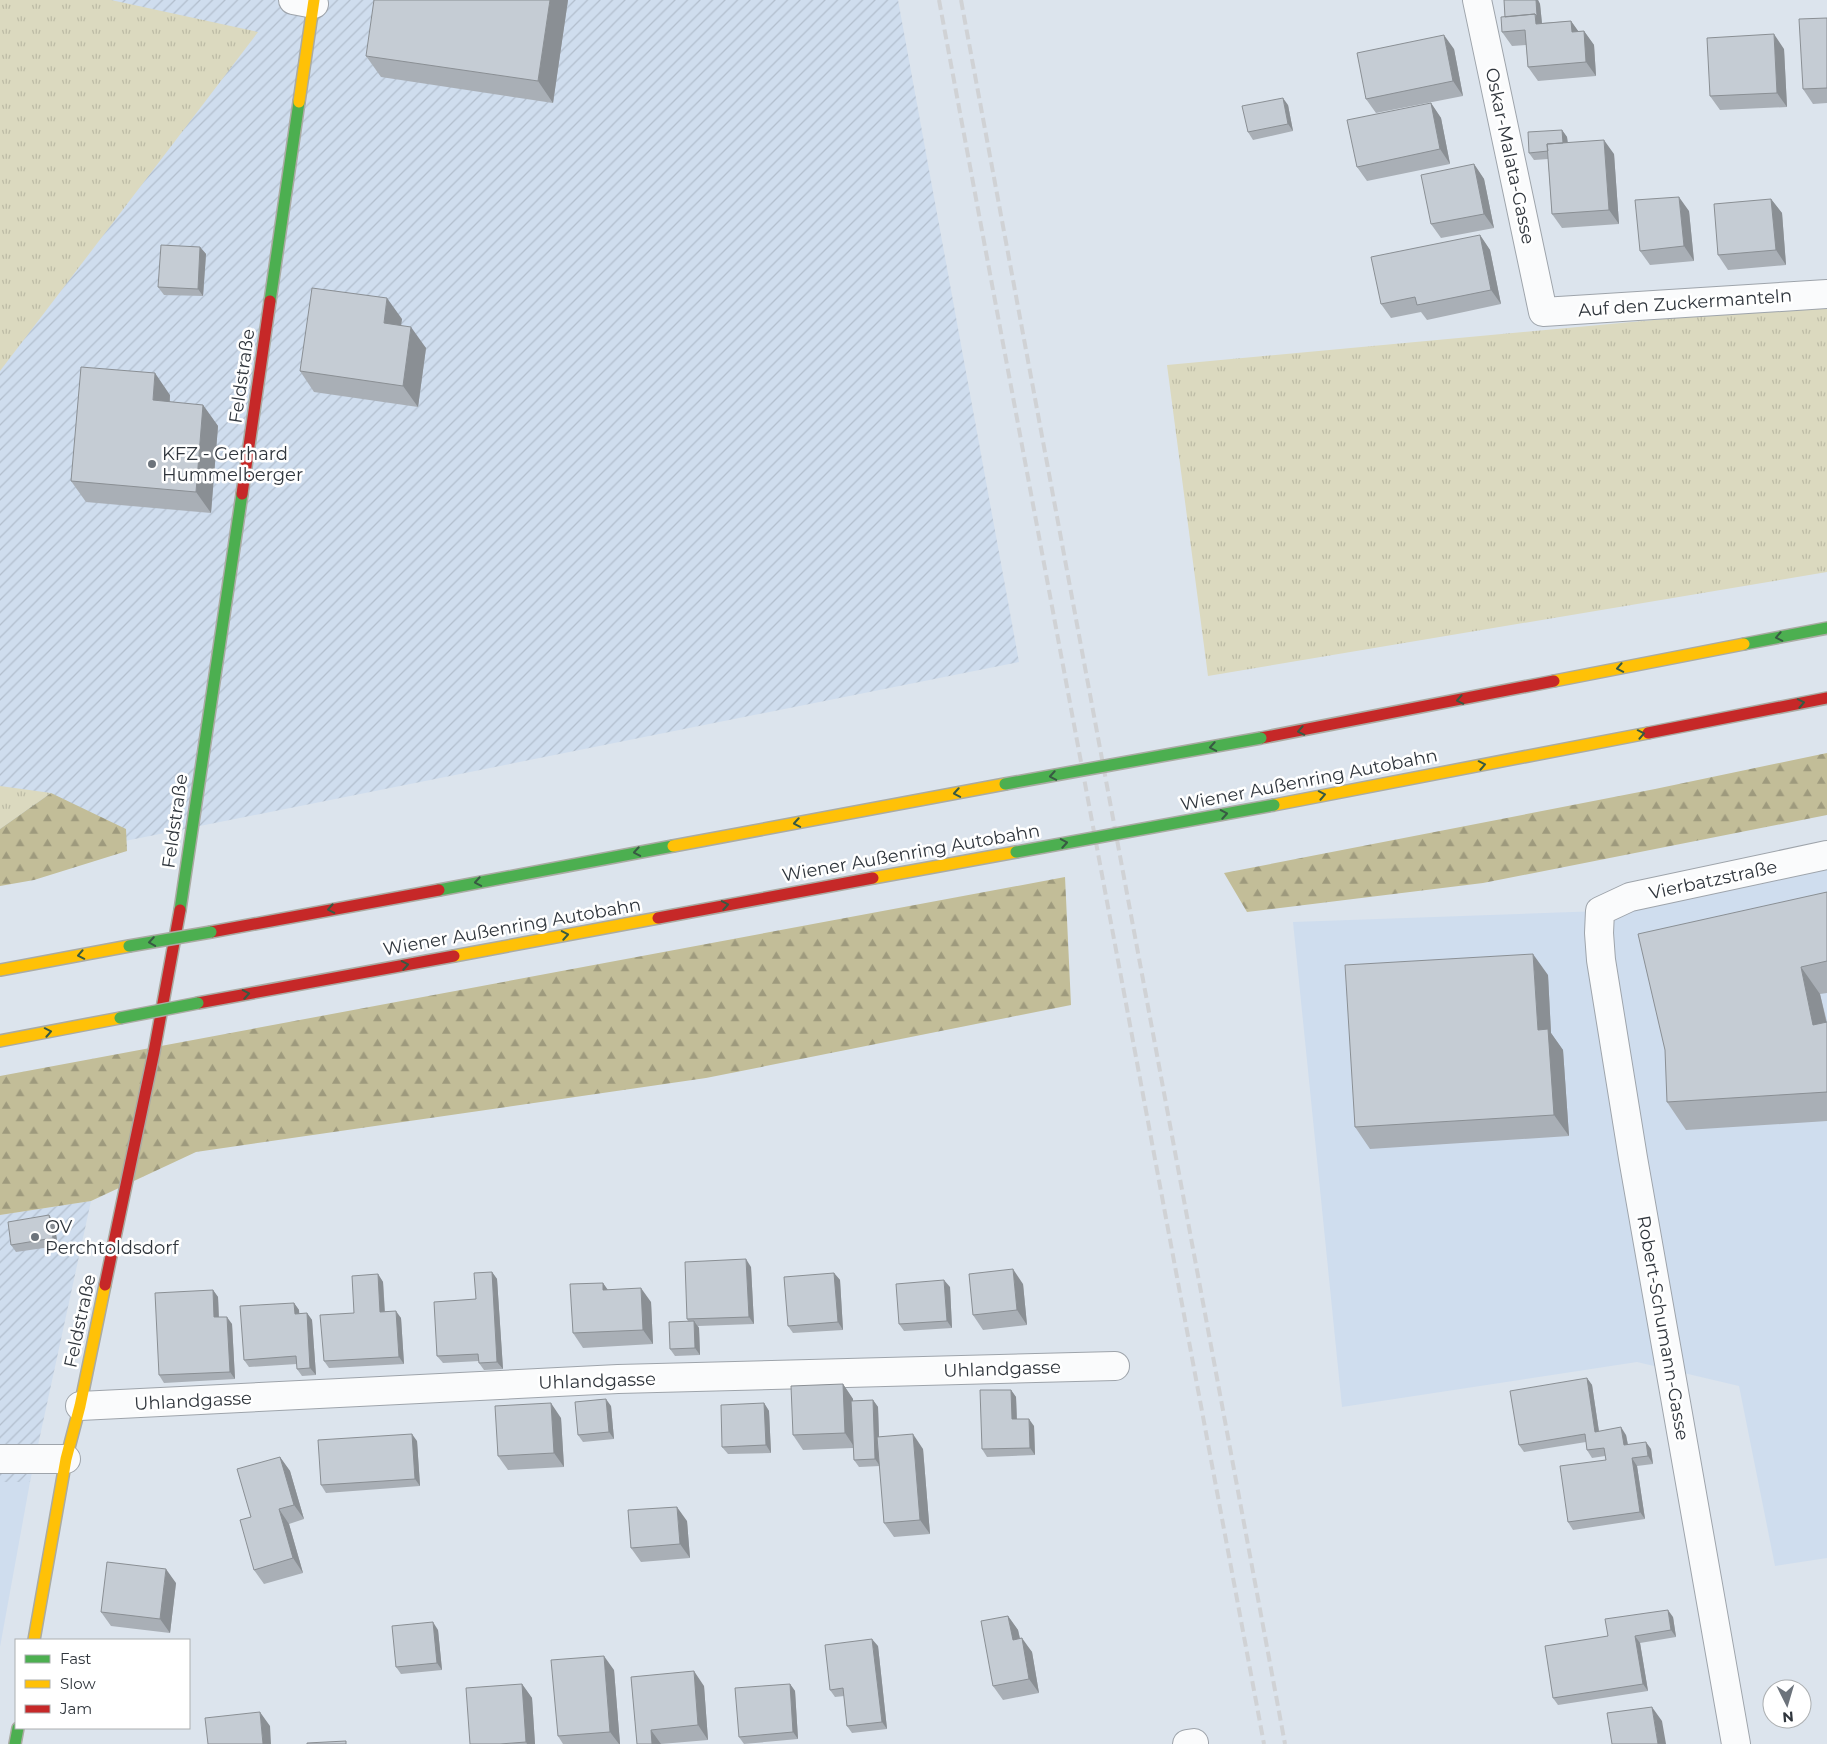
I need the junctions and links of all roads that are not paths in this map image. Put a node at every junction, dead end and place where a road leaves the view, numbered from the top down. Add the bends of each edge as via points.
1 (1477, 0) edge
2 (307, 1) edge
3 (1827, 294) edge
4 (1543, 312) joint
5 (1827, 628) edge
6 (1827, 698) edge
7 (1827, 855) edge
8 (1600, 911) joint
9 (0, 970) edge
10 (0, 1041) edge
11 (1115, 1366) dead end
12 (80, 1406) junction
13 (0, 1458) edge
14 (66, 1459) junction
15 (34, 1639) edge
16 (18, 1729) edge
17 (15, 1744) edge
18 (1187, 1744) edge
19 (1194, 1744) edge
20 (1736, 1744) edge

1 - 4 street, Oskar-Malata-Gasse
2 - 12 main road, Feldstraße via 255,413 184,886 154,1052
3 - 4 street, Auf den Zuckermanteln
5 -> 9 main road, bridge via 1261,738
10 -> 6 main road, Wiener Außenring Autobahn, bridge via 1274,805
7 - 8 street, Vierbatzstraße via 1630,897
8 - 20 street, Robert-Schumann-Gasse via 1601,960 1633,1158
11 - 12 street, Uhlandgasse via 618,1379
12 - 14 main road, Feldstraße
13 - 14 street
14 - 15 main road, Feldstraße
16 - 17 main road
18 - 19 street

